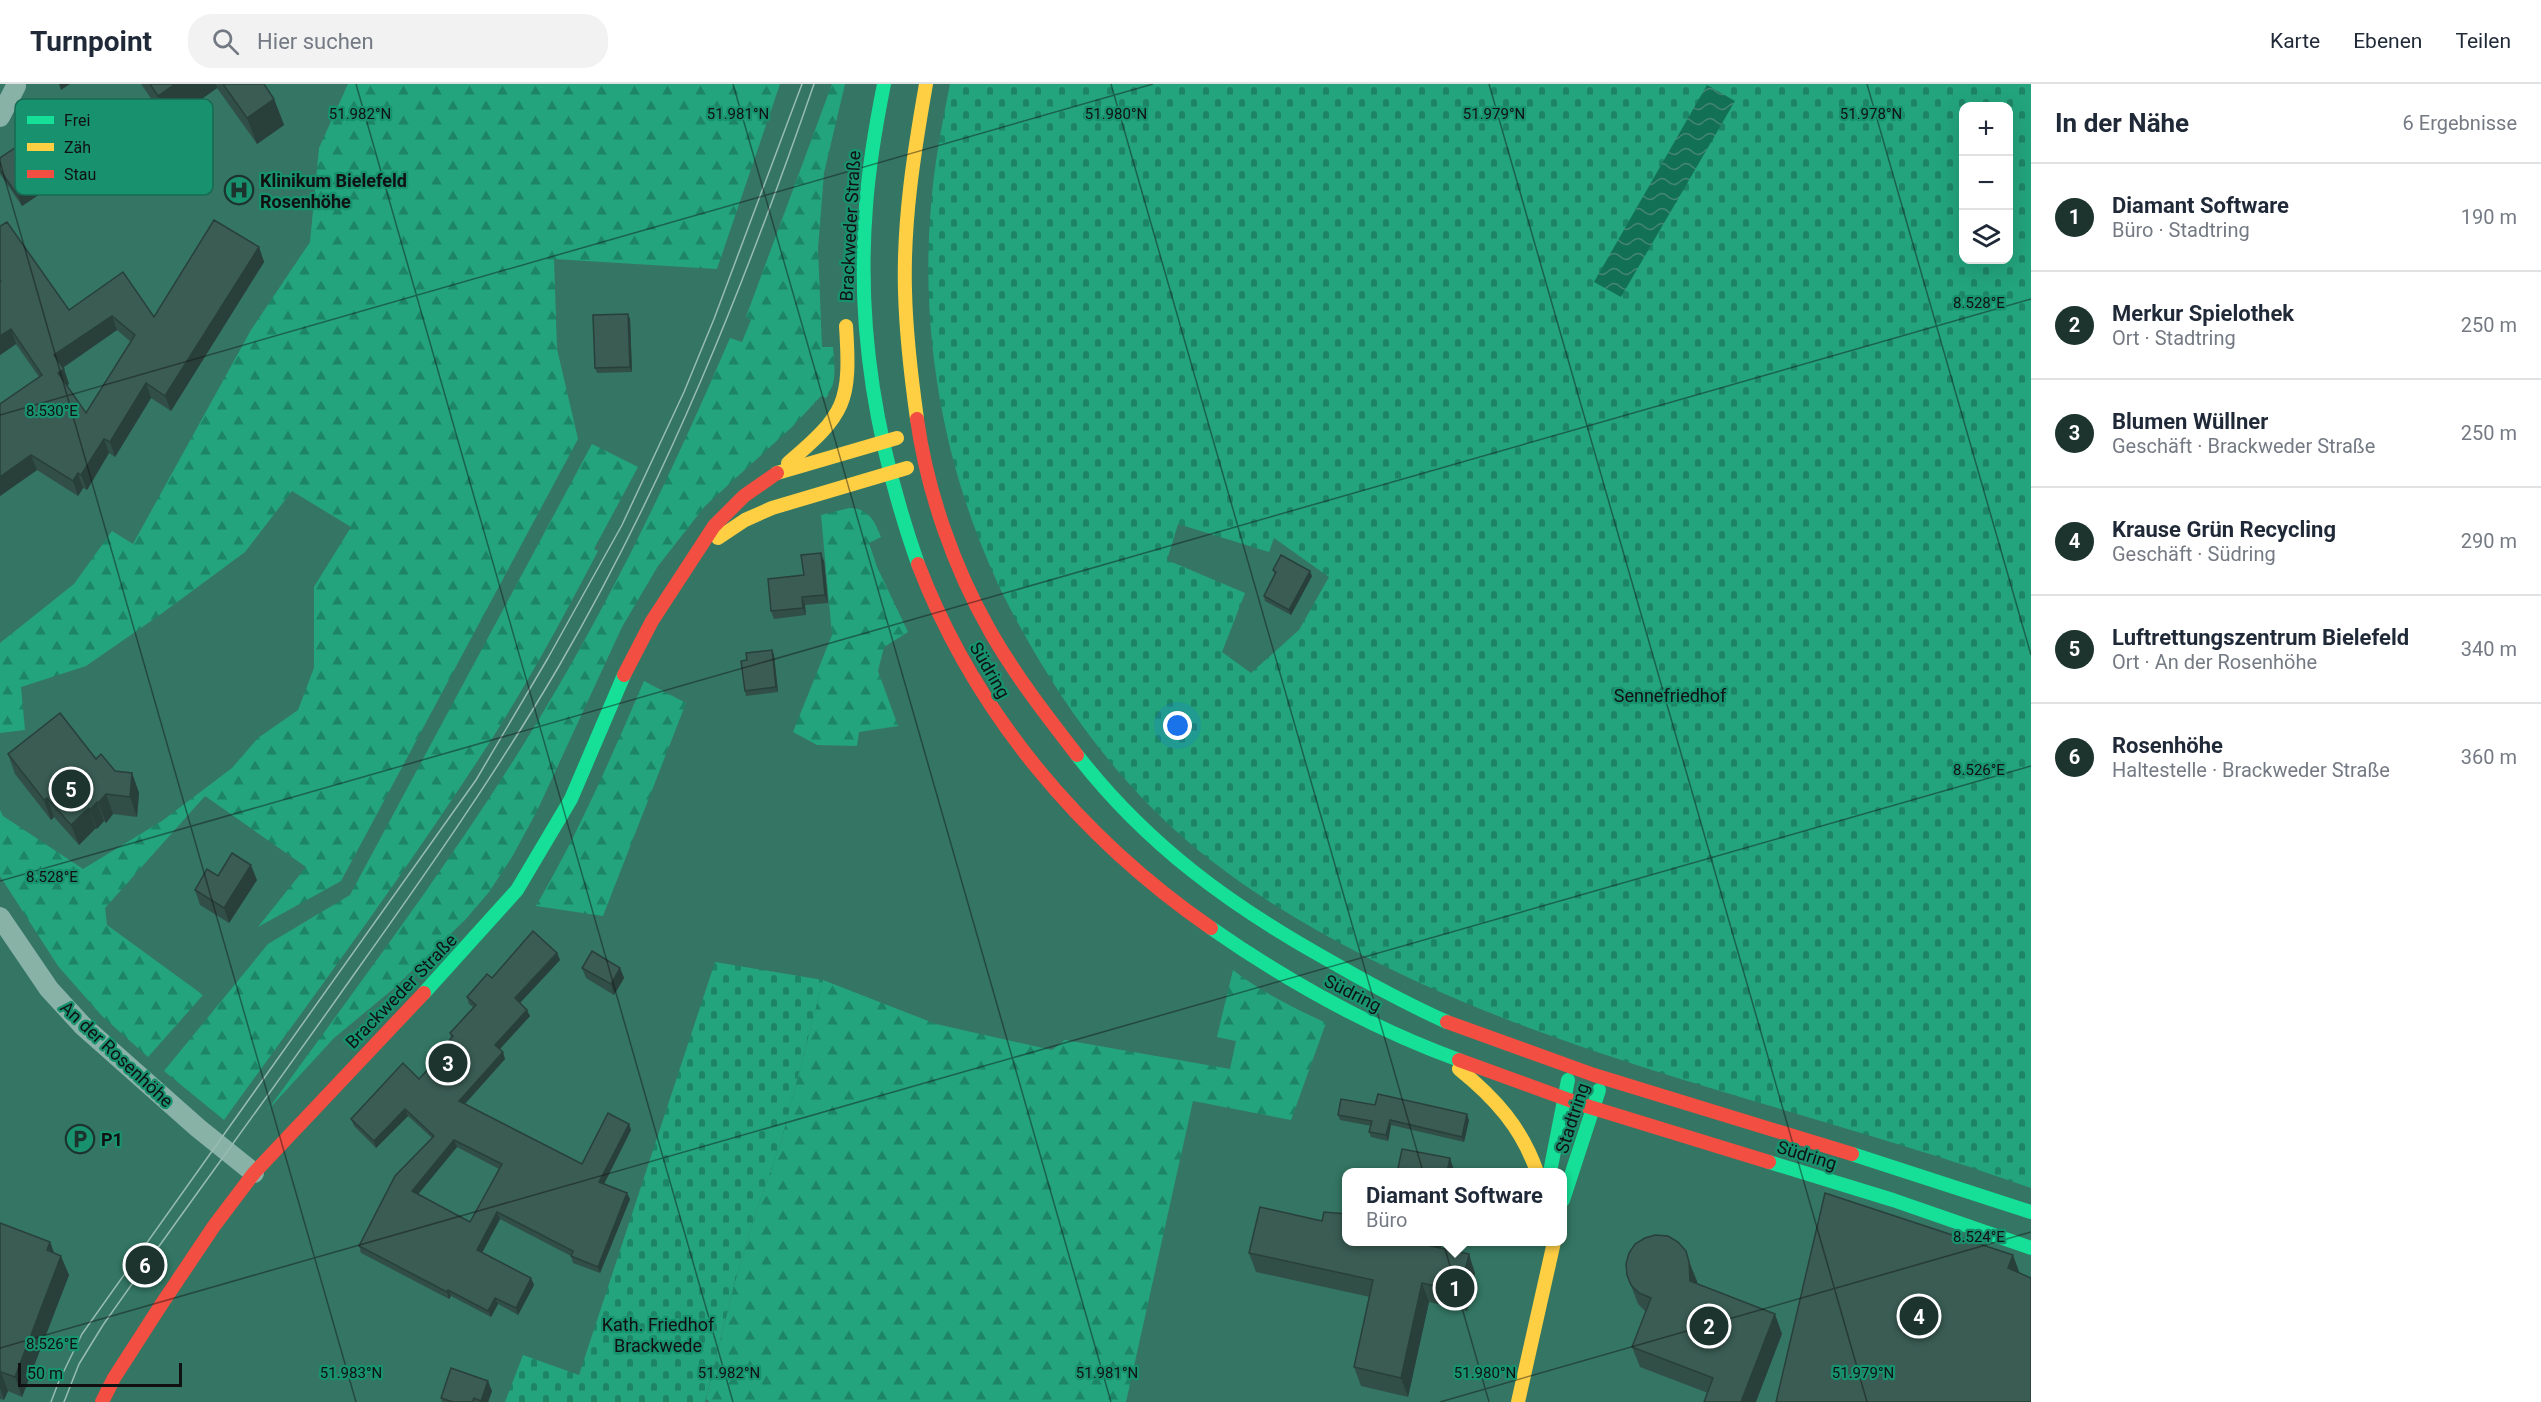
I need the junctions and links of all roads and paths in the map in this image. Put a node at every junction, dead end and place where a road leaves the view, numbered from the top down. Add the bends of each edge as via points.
1 (884, 84) edge
2 (926, 84) edge
3 (16, 86) dead end
4 (0, 117) edge
5 (873, 130) junction
6 (854, 186) dead end
7 (845, 311) dead end
8 (920, 432) junction
9 (881, 442) junction
10 (926, 463) junction
11 (781, 470) junction
12 (888, 474) junction
13 (680, 575) junction
14 (0, 917) edge
15 (1407, 1040) junction
16 (1572, 1068) junction
17 (1603, 1080) junction
18 (1563, 1098) junction
19 (1594, 1109) junction
20 (1535, 1168) edge
21 (1551, 1168) edge
22 (254, 1173) junction
23 (1567, 1188) edge
24 (2031, 1212) edge
25 (1538, 1246) edge
26 (1553, 1246) edge
27 (2031, 1248) edge
28 (1518, 1401) edge
29 (102, 1402) edge

1 - 5 main road, Brackweder Straße
2 - 8 main road via 913,155 905,262 908,348
3 - 4 street
5 - 6 main road
5 - 9 main road, Brackweder Straße via 863,280 871,384
7 - 11 main road via 849,370 843,406 819,438
8 - 9 main road, Brackweder Straße
8 - 10 main road
9 - 11 main road, Brackweder Straße
9 - 12 main road, Brackweder Straße
10 - 12 main road, Brackweder Straße
10 - 16 main road, Südring via 964,580 1006,660 1091,774 1156,843 1279,933 1361,979 1446,1021
11 - 13 main road, Brackweder Straße via 763,480 726,513
12 - 13 main road, Brackweder Straße via 771,508 745,520 722,535
12 - 15 main road, Südring via 906,535 953,642 1000,723 1063,801 1135,873 1210,930 1277,974
13 - 22 main road, Brackweder Straße via 629,663 571,799 518,890
14 - 22 street, An der Rosenhöhe via 49,989 83,1026
15 - 18 main road, Südring
15 - 20 main road via 1459,1069 1505,1109 1524,1138
16 - 17 main road, Südring
16 - 18 main road, Stadtring
17 - 19 main road, Stadtring
17 - 24 main road, Südring via 1908,1169
18 - 19 main road, Südring
18 - 21 main road, Stadtring
19 - 23 main road, Stadtring
19 - 27 main road, Südring via 1873,1194
22 - 29 main road, Brackweder Straße via 161,1305
25 - 28 main road
26 - 28 main road

